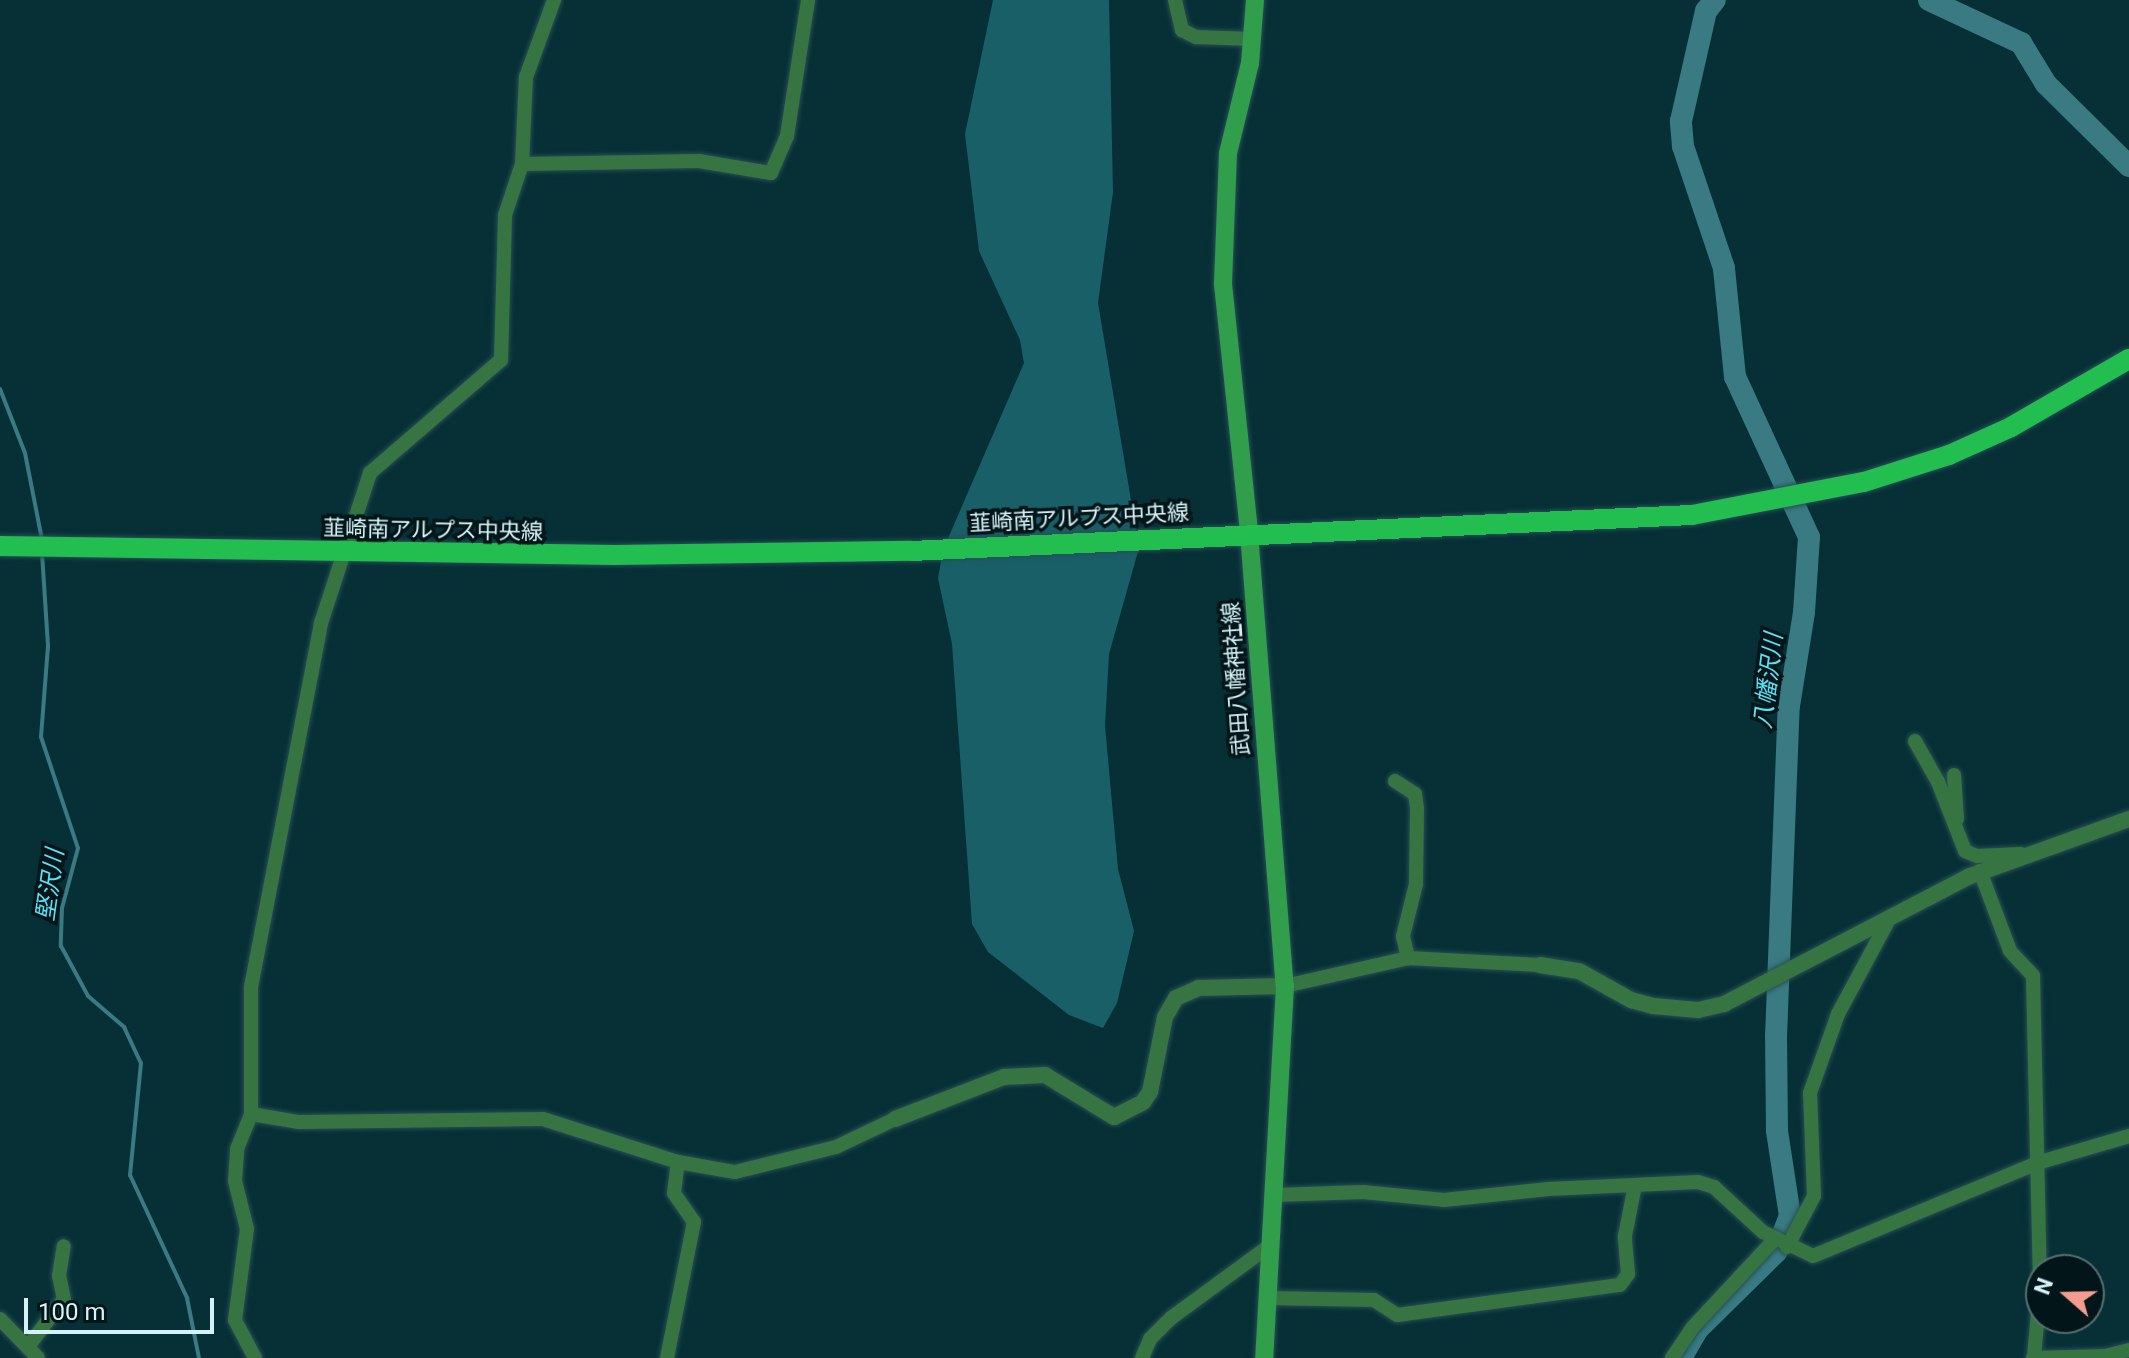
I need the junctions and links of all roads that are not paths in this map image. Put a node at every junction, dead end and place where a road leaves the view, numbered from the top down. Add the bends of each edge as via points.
1 (554, 0) edge
2 (808, 0) edge
3 (1175, 0) edge
4 (1255, 0) edge
5 (1252, 39) junction
6 (522, 164) junction
7 (2129, 359) edge
8 (1249, 533) junction
9 (0, 546) edge
10 (347, 553) junction
11 (1915, 741) dead end
12 (1954, 775) dead end
13 (1395, 781) dead end
14 (2129, 819) edge
15 (1958, 834) junction
16 (2021, 854) junction
17 (1980, 871) junction
18 (1887, 923) junction
19 (1408, 958) junction
20 (1540, 965) joint
21 (1285, 986) junction
22 (251, 1114) junction
23 (895, 1119) joint
24 (2129, 1136) edge
25 (678, 1162) junction
26 (2037, 1163) junction
27 (1635, 1185) junction
28 (1274, 1195) junction
29 (1782, 1243) junction
30 (64, 1246) dead end
31 (1269, 1246) junction
32 (1267, 1298) junction
33 (0, 1319) edge
34 (30, 1344) junction
35 (2129, 1350) edge
36 (249, 1355) edge
37 (2034, 1357) edge
38 (38, 1358) edge
39 (667, 1358) edge
40 (1142, 1358) edge
41 (1264, 1358) edge
42 (1672, 1358) edge

1 - 6 street via 526,77
2 - 6 street via 787,136 771,173 699,161
3 - 5 street via 1182,30 1196,37
4 - 5 main road, 武田八幡神社線
5 - 8 main road, 武田八幡神社線 via 1228,153 1223,284
6 - 10 street via 505,215 501,360 370,473
7 - 8 main road, 韮崎南アルプス中央線 via 1999,433 1864,482 1748,508 1654,517
8 - 10 main road, 韮崎南アルプス中央線 via 911,551
8 - 21 main road, 武田八幡神社線
9 - 10 main road, 韮崎南アルプス中央線
10 - 22 street via 321,623 251,987
11 - 15 street
12 - 15 street
13 - 19 street via 1415,794 1417,809 1416,884 1403,936
14 - 16 street
15 - 16 street via 1965,851 1977,856
16 - 17 street
17 - 18 street
17 - 26 street via 2010,951 2033,976
18 - 20 street via 1724,1004 1680,1010 1631,1000 1579,971
18 - 29 street via 1838,1014 1810,1093 1814,1196
19 - 20 street
19 - 21 street
21 - 23 street via 1198,988 1176,998 1165,1017 1150,1092 1143,1102 1114,1117 1045,1075 1004,1077
21 - 28 main road, 武田八幡神社線
22 - 25 street via 299,1122 543,1119
22 - 36 street via 237,1149 235,1181 247,1229 235,1320
23 - 25 street via 836,1147 746,1170
24 - 26 street
25 - 39 street via 674,1193 694,1222
26 - 29 street via 1842,1247 1813,1256
26 - 37 street via 2040,1290
27 - 28 street via 1444,1200 1363,1192
27 - 29 street via 1698,1182 1714,1187
27 - 32 street via 1625,1236 1628,1274 1620,1285 1397,1315 1374,1300
28 - 31 main road, 武田八幡神社線
29 - 42 street via 1692,1328
30 - 34 street via 59,1276 64,1299
31 - 32 main road, 武田八幡神社線
31 - 40 street via 1171,1318 1150,1339
32 - 41 main road, 武田八幡神社線
33 - 34 street
34 - 38 street
35 - 37 street via 2105,1356

